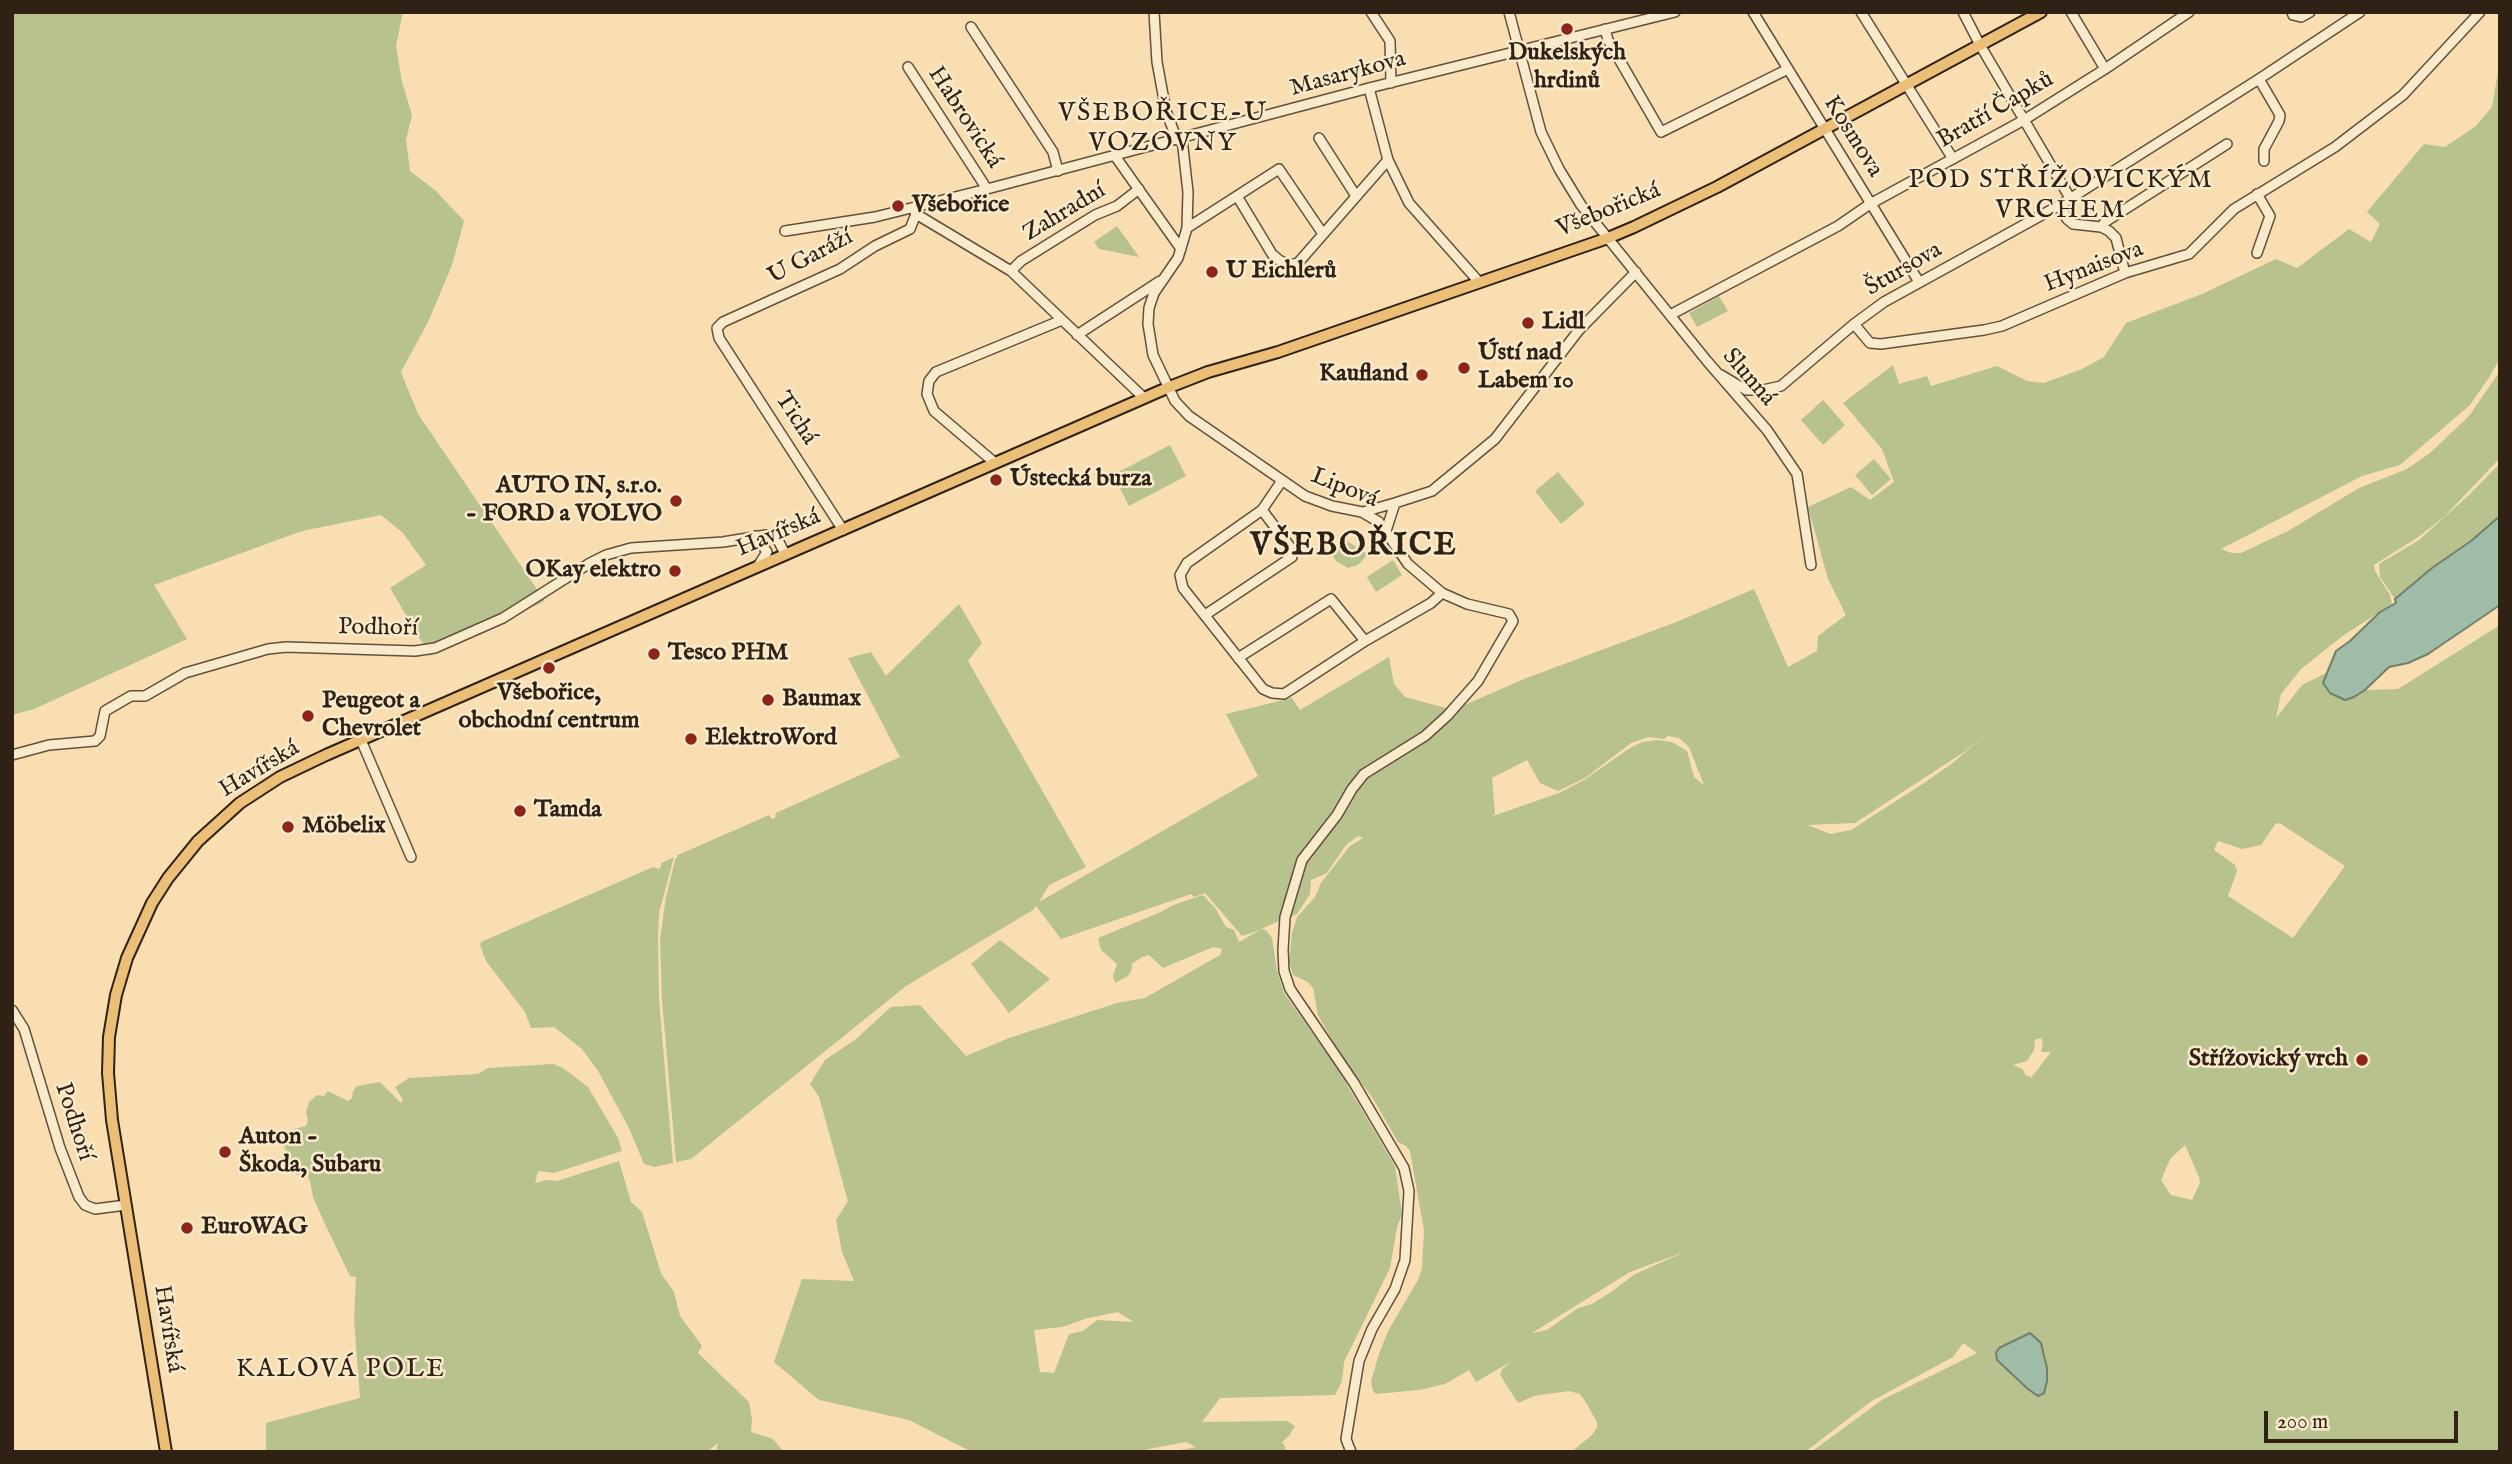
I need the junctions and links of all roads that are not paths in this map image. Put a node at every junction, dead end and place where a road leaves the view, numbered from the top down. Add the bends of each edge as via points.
1 (1154, 12) edge
2 (1371, 12) edge
3 (1509, 12) edge
4 (1753, 12) edge
5 (1861, 12) edge
6 (1964, 12) edge
7 (2041, 12) edge
8 (2071, 12) edge
9 (2189, 12) edge
10 (2292, 12) edge
11 (2310, 12) edge
12 (2360, 12) edge
13 (2480, 12) edge
14 (1670, 13) edge
15 (2346, 16) edge
16 (971, 27) dead end
17 (1605, 29) junction
18 (1980, 45) junction
19 (1520, 51) junction
20 (908, 67) dead end
21 (1788, 69) junction
22 (2105, 69) junction
23 (2259, 79) junction
24 (1391, 83) junction
25 (1907, 85) junction
26 (1369, 88) junction
27 (2024, 120) junction
28 (1824, 129) junction
29 (1319, 138) dead end
30 (1179, 140) junction
31 (2227, 144) dead end
32 (1115, 156) junction
33 (1953, 159) junction
34 (1388, 160) junction
35 (2264, 161) dead end
36 (1058, 171) junction
37 (987, 189) junction
38 (1139, 189) junction
39 (2258, 194) junction
40 (1237, 196) junction
41 (1356, 196) junction
42 (2070, 198) junction
43 (1870, 204) junction
44 (2060, 205) junction
45 (915, 211) junction
46 (2101, 227) junction
47 (1188, 228) junction
48 (785, 232) dead end
49 (1323, 234) junction
50 (1608, 238) junction
51 (1181, 249) junction
52 (2257, 253) dead end
53 (1011, 271) junction
54 (1636, 272) junction
55 (2125, 273) junction
56 (1162, 281) junction
57 (1479, 282) junction
58 (1919, 282) junction
59 (1670, 315) junction
60 (1062, 320) junction
61 (1854, 324) junction
62 (717, 328) joint
63 (1077, 335) junction
64 (1721, 375) junction
65 (1167, 388) junction
66 (1144, 398) junction
67 (995, 463) junction
68 (1281, 482) junction
69 (1395, 503) junction
70 (1262, 510) junction
71 (1362, 512) junction
72 (843, 530) junction
73 (1386, 531) junction
74 (756, 536) junction
75 (785, 554) junction
76 (1811, 565) dead end
77 (758, 566) junction
78 (1442, 593) junction
79 (1205, 615) junction
80 (1365, 641) junction
81 (1238, 658) junction
82 (361, 740) junction
83 (12, 755) edge
84 (411, 857) dead end
85 (12, 1010) edge
86 (126, 1205) junction
87 (166, 1452) edge
88 (1351, 1452) edge

1 - 30 street, Lipová via 1166,111
2 - 24 street via 1390,41
3 - 19 street
4 - 21 street, Kosmova
5 - 25 street
6 - 18 street
7 - 18 main road, Všebořická
8 - 22 street
9 - 22 street, Bratří Čapků
10 - 11 street via 2301,17
12 - 15 street, Štursova
13 - 39 street, Hynaisova via 2403,95 2334,147
14 - 17 street, Masarykova
15 - 23 street, Štursova
16 - 36 street via 1052,152
17 - 19 street, Masarykova
17 - 21 street via 1661,132
18 - 25 main road, Všebořická
18 - 27 street
19 - 24 street, Masarykova
19 - 50 street via 1541,132 1581,205
20 - 37 street, Habrovická
21 - 28 street, Kosmova
22 - 27 street, Bratří Čapků
23 - 35 street via 2280,115 2264,149
23 - 42 street, Štursova
24 - 26 street, Masarykova
25 - 28 main road, Všebořická
25 - 33 street
26 - 30 street, Masarykova
26 - 34 street
27 - 33 street, Bratří Čapků
27 - 42 street
28 - 43 street, Kosmova
28 - 50 main road, Všebořická via 1705,193
29 - 41 street
30 - 32 street, Masarykova
30 - 47 street, Lipová via 1188,192
31 - 46 street
32 - 36 street, Masarykova
32 - 38 street, Zahradní
33 - 43 street, Bratří Čapků
34 - 41 street
34 - 57 street via 1409,202
36 - 37 street, Masarykova
37 - 45 street, Masarykova
38 - 51 street, Zahradní
38 - 53 street, Zahradní
39 - 52 street via 2270,216
39 - 55 street, Hynaisova via 2234,209 2189,254
40 - 47 street
40 - 49 street via 1279,169
40 - 49 street via 1272,254 1289,265 1298,264
41 - 49 street
42 - 44 street, Štursova
43 - 58 street, Kosmova
43 - 59 street, Bratří Čapků via 1838,226
44 - 46 street via 2073,224
44 - 58 street, Štursova
45 - 48 street, Masarykova
45 - 53 street
45 - 62 street, U Garáží via 910,229
46 - 55 street via 2116,238
47 - 51 street, Lipová
50 - 54 street, Slunná
50 - 57 main road, Všebořická
51 - 56 street, Lipová
53 - 60 street
54 - 59 street, Slunná
54 - 69 street via 1579,330 1495,439 1432,491
55 - 61 street, Hynaisova via 2012,323 1984,330 1881,344 1870,343
56 - 63 street
56 - 65 street, Lipová via 1149,308 1148,324 1153,355
57 - 65 main road, Všebořická
58 - 61 street, Štursova
59 - 64 street, Slunná
60 - 63 street
60 - 67 street via 936,372 929,381 927,394 934,411
61 - 64 street, Štursova via 1781,386 1746,390
62 - 72 street, Tichá via 719,338
63 - 66 street
64 - 76 street, Slunná via 1797,474
65 - 66 main road, Havířská
65 - 68 street, Lipová via 1180,409
66 - 67 main road, Havířská
67 - 72 main road, Havířská
68 - 70 street
68 - 71 street, Lipová via 1332,506
69 - 71 street
69 - 73 street
70 - 79 street via 1183,568 1183,587
70 - 79 street via 1291,548 1292,557
71 - 73 street, Lipová
72 - 75 main road, Havířská
73 - 78 street, Lipová via 1408,564
74 - 75 street via 778,540
74 - 77 street via 767,552
74 - 83 street, Podhoří via 631,548 606,555 503,618 435,648 286,647 185,673 145,696 131,696 105,711 95,741 49,744
75 - 77 main road, Havířská
77 - 82 main road, Havířská
78 - 80 street
78 - 88 street, Lipová via 1509,614 1513,624 1478,681 1447,716 1425,736 1364,774 1352,789 1302,860 1285,917 1284,971 1290,989 1354,1083 1404,1168 1409,1191 1405,1260 1359,1361 1346,1439
79 - 81 street
80 - 81 street via 1283,694 1263,689
80 - 81 street via 1331,599
82 - 84 street
82 - 86 main road, Havířská via 280,777 228,813 176,867 143,921 116,995 108,1056 110,1105
85 - 86 street, Podhoří via 23,1029 79,1197 95,1209
86 - 87 main road, Havířská

